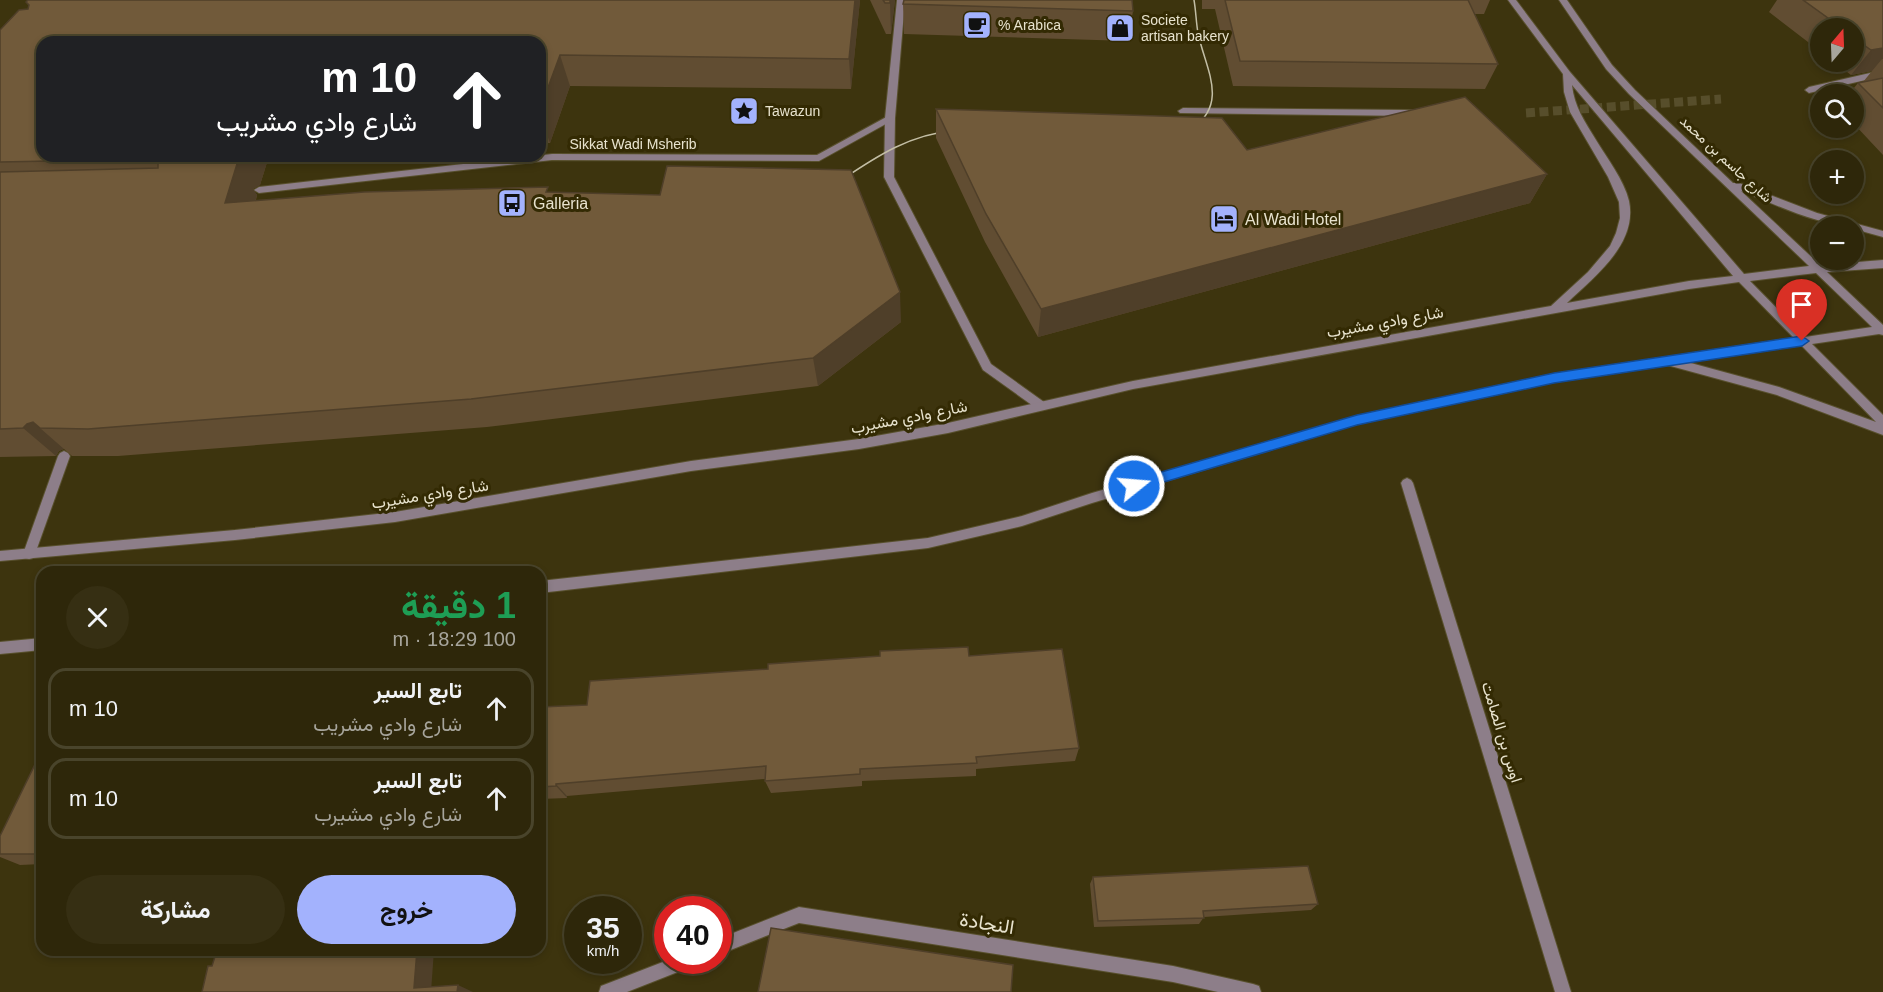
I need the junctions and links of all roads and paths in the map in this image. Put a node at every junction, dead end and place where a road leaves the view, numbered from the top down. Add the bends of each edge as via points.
1 (901, 0) edge
2 (1512, 0) edge
3 (1563, 0) edge
4 (1883, 73) edge
5 (1567, 74) junction
6 (1809, 90) dead end
7 (1183, 111) dead end
8 (1430, 113) edge
9 (890, 117) junction
10 (546, 158) edge
11 (508, 162) edge
12 (1730, 183) junction
13 (259, 190) dead end
14 (1883, 234) edge
15 (1810, 261) edge
16 (1883, 264) edge
17 (1864, 265) edge
18 (1810, 269) edge
19 (1819, 270) edge
20 (1741, 278) junction
21 (1555, 308) junction
22 (1883, 330) edge
23 (1802, 341) junction
24 (1661, 361) junction
25 (1040, 405) junction
26 (1883, 422) edge
27 (1883, 430) edge
28 (64, 456) edge
29 (1407, 483) dead end
30 (29, 554) junction
31 (0, 556) edge
32 (546, 586) edge
33 (36, 645) edge
34 (0, 648) edge
35 (732, 941) edge
36 (654, 973) edge
37 (607, 992) edge
38 (1252, 992) edge
39 (1563, 992) edge

1 - 9 street
2 - 5 street
3 - 12 street, شارع جاسم بن محمد via 1609,67
4 - 6 street
5 - 20 street
5 - 21 street via 1567,95 1574,113 1624,199 1626,217 1620,239
7 - 8 street
9 - 10 street, Sikkat Wadi Msherib via 819,158
9 - 25 street via 889,177 899,199 987,367
11 - 13 street, Sikkat Wadi Msherib
12 - 14 street via 1814,215
12 - 15 street, شارع جاسم بن محمد
16 - 17 street, شارع وادي مشيرب
18 - 20 street, شارع وادي مشيرب
19 - 22 street, شارع جاسم بن محمد
20 - 21 street, شارع وادي مشيرب
20 - 23 street
21 - 25 street, شارع وادي مشيرب
22 - 23 street
23 - 24 street
23 - 26 street
24 - 27 street via 1768,387
24 - 32 street via 1357,420 1022,521 928,543
25 - 30 street, شارع وادي مشيرب via 948,428 859,444 692,466 395,517
28 - 30 street
29 - 39 street, اوس بن الصامت
30 - 31 street, شارع وادي مشيرب
33 - 34 street
35 - 38 street, النجادة via 799,915 1173,974
36 - 37 street

